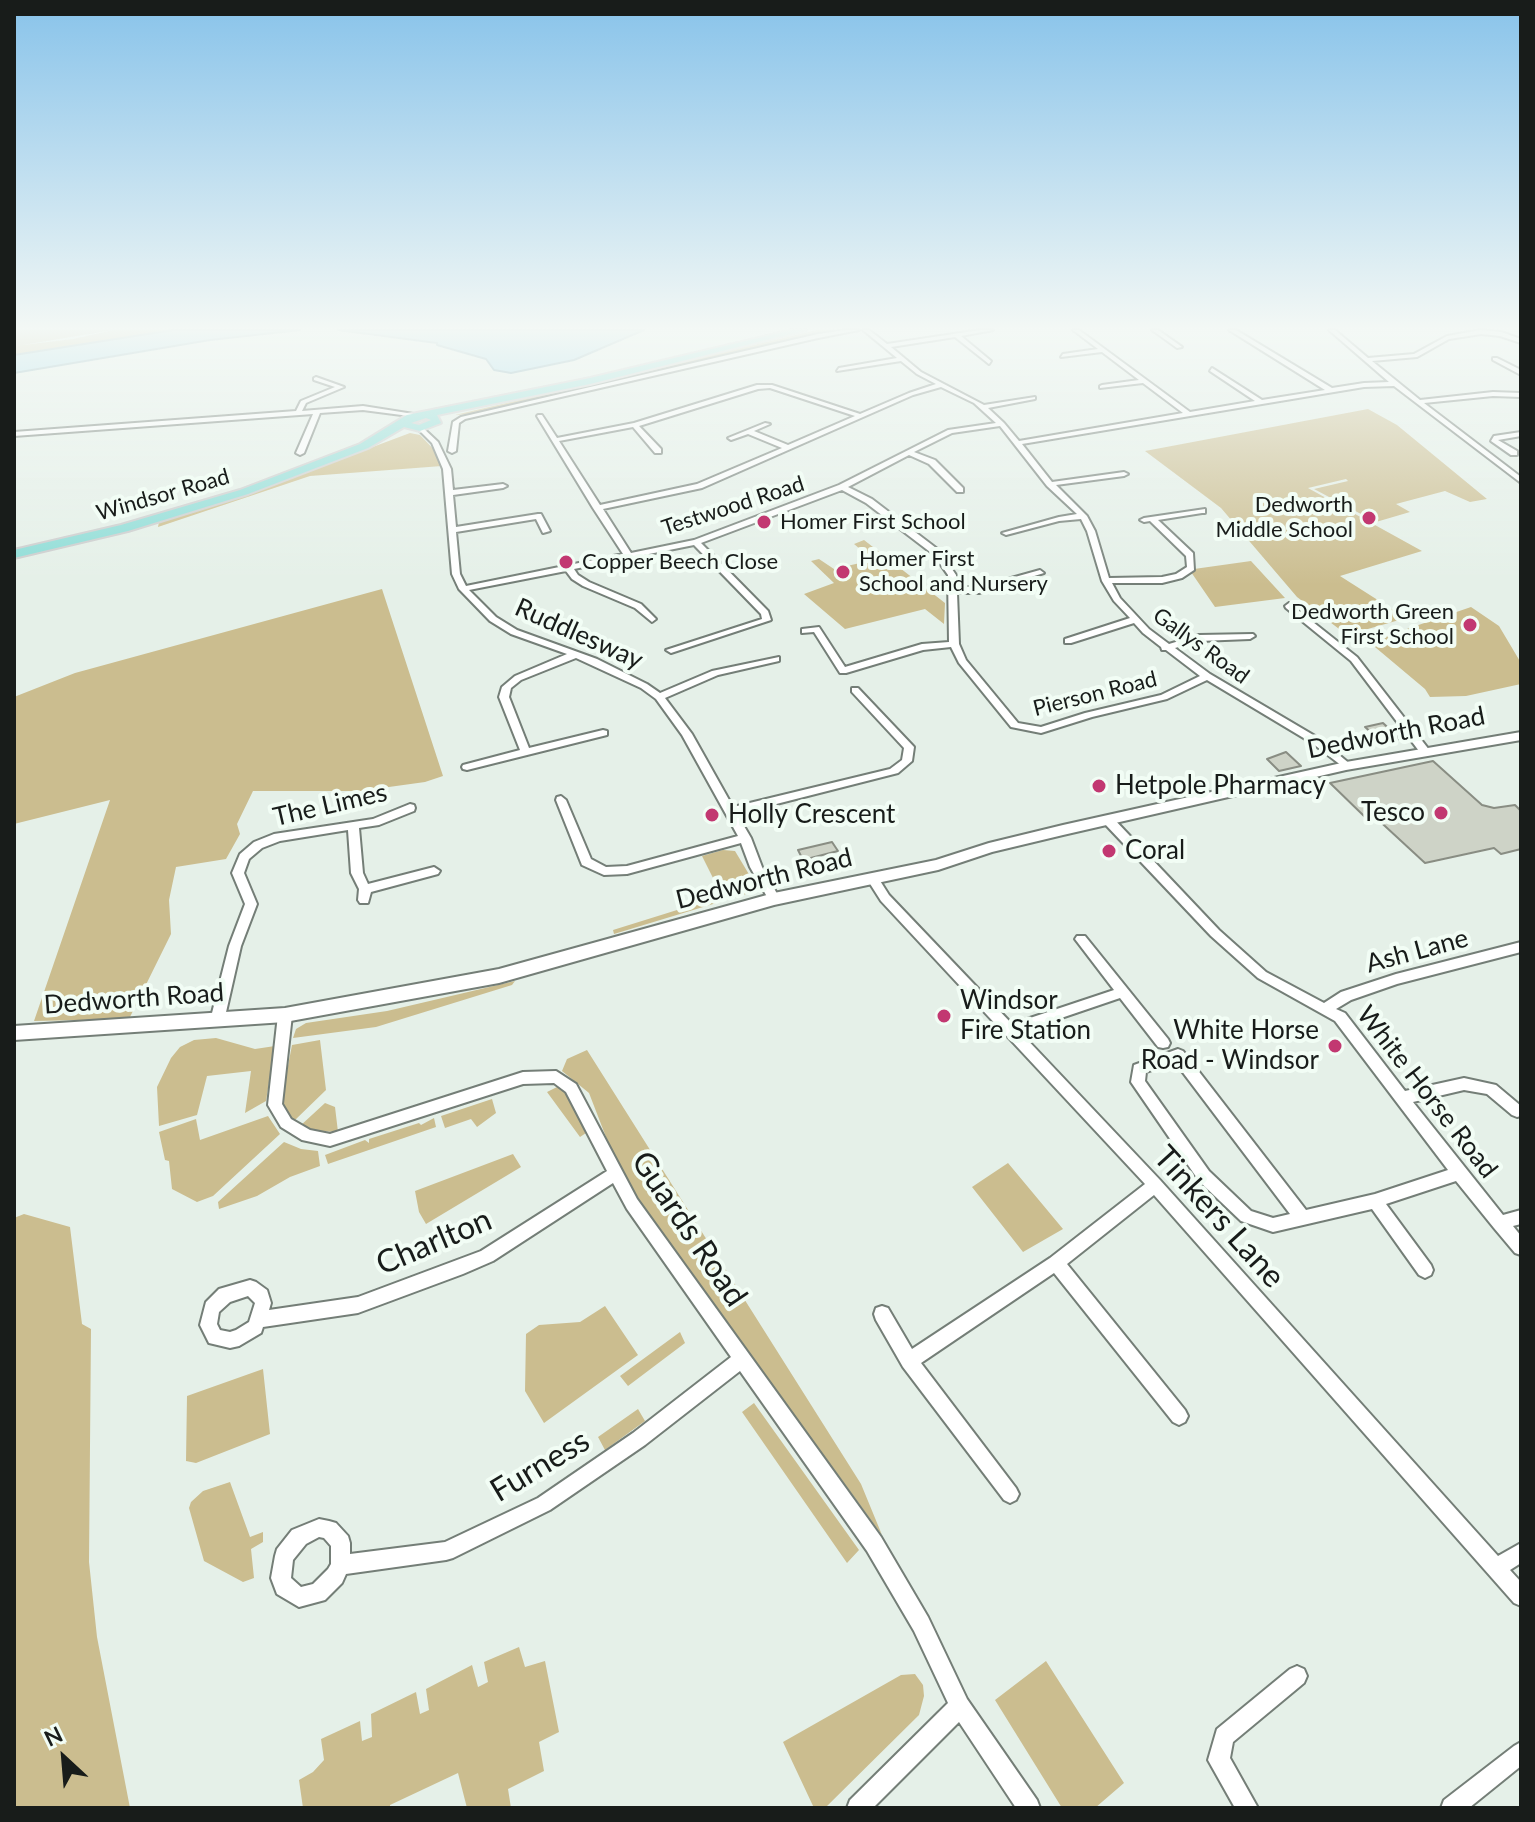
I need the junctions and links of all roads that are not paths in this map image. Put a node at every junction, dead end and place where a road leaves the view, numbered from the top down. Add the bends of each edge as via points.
1 (271, 415) edge
2 (316, 415) edge
3 (397, 415) edge
4 (419, 415) joint
5 (452, 415) edge
6 (476, 415) edge
7 (667, 415) edge
8 (858, 415) edge
9 (993, 415) edge
10 (1190, 415) edge
11 (1435, 415) edge
12 (540, 416) dead end
13 (861, 416) joint
14 (404, 422) junction
15 (436, 422) junction
16 (767, 424) dead end
17 (1002, 424) junction
18 (635, 425) junction
19 (419, 428) junction
20 (750, 432) junction
21 (14, 434) edge
22 (1521, 434) edge
23 (731, 438) dead end
24 (453, 440) junction
25 (555, 440) junction
26 (435, 442) junction
27 (1018, 443) junction
28 (364, 446) junction
29 (789, 448) junction
30 (660, 449) dead end
31 (452, 451) dead end
32 (300, 453) dead end
33 (910, 453) junction
34 (1517, 453) edge
35 (1488, 456) junction
36 (1124, 474) dead end
37 (1521, 481) edge
38 (1050, 484) junction
39 (503, 486) dead end
40 (842, 487) junction
41 (959, 487) dead end
42 (449, 493) junction
43 (597, 508) junction
44 (1195, 513) dead end
45 (1083, 516) junction
46 (452, 530) junction
47 (546, 531) dead end
48 (1006, 533) dead end
49 (696, 542) junction
50 (14, 554) edge
51 (628, 555) junction
52 (568, 567) junction
53 (1040, 573) dead end
54 (1106, 581) junction
55 (463, 589) junction
56 (955, 590) junction
57 (1289, 606) dead end
58 (647, 617) dead end
59 (1134, 620) junction
60 (805, 631) dead end
61 (1250, 636) dead end
62 (1069, 641) dead end
63 (954, 644) junction
64 (1165, 648) junction
65 (671, 650) dead end
66 (574, 655) junction
67 (776, 659) dead end
68 (1207, 676) junction
69 (856, 695) dead end
70 (659, 697) junction
71 (595, 733) dead end
72 (1521, 736) edge
73 (526, 752) junction
74 (1426, 753) junction
75 (1346, 766) junction
76 (467, 767) dead end
77 (566, 804) dead end
78 (410, 808) dead end
79 (730, 812) junction
80 (1108, 820) junction
81 (353, 825) junction
82 (745, 838) junction
83 (434, 871) dead end
84 (873, 879) junction
85 (774, 899) junction
86 (1081, 939) dead end
87 (1521, 947) edge
88 (1123, 992) junction
89 (1326, 1008) junction
90 (285, 1015) junction
91 (217, 1021) junction
92 (1007, 1031) junction
93 (14, 1033) edge
94 (1163, 1043) dead end
95 (1402, 1098) junction
96 (1517, 1111) dead end
97 (1459, 1173) junction
98 (615, 1174) junction
99 (1155, 1185) junction
100 (1375, 1201) junction
101 (1302, 1217) junction
102 (1521, 1217) edge
103 (1499, 1223) junction
104 (1521, 1248) edge
105 (1056, 1263) junction
106 (1425, 1270) dead end
107 (882, 1314) dead end
108 (260, 1319) dead end
109 (743, 1358) junction
110 (909, 1361) junction
111 (1179, 1416) dead end
112 (1010, 1494) dead end
113 (1521, 1552) edge
114 (340, 1565) dead end
115 (1496, 1568) junction
116 (1521, 1596) edge
117 (1297, 1676) dead end
118 (960, 1706) junction
119 (1521, 1753) edge
120 (858, 1808) edge
121 (1029, 1808) edge
122 (1247, 1808) edge
123 (1452, 1808) edge

1 - 21 street
2 - 32 street
3 - 14 street
4 - 14 main road, Windsor Road
4 - 15 main road via 434,416
5 - 15 main road, Windsor Road
6 - 24 street via 456,422
7 - 18 street
8 - 13 street
9 - 17 street, Gallys Road
10 - 27 street
11 - 35 street
12 - 25 street
13 - 29 street
14 - 19 main road
14 - 28 main road, Windsor Road
15 - 19 main road, Windsor Road
15 - 26 street
16 - 20 street
17 - 27 street, Gallys Road
17 - 33 street, Testwood Road via 950,431
18 - 25 street
18 - 30 street
19 - 26 street
19 - 28 main road, Windsor Road
20 - 23 street
20 - 29 street
22 - 34 street via 1494,441
24 - 26 street
24 - 31 street
25 - 43 street
26 - 42 street via 447,469
27 - 38 street, Gallys Road
28 - 50 main road, Windsor Road via 198,507
29 - 43 street via 699,486
33 - 40 street, Testwood Road
33 - 41 street via 932,462
34 - 35 street
35 - 37 street
36 - 38 street
38 - 45 street, Gallys Road
39 - 42 street
40 - 49 street, Testwood Road
40 - 56 street via 937,553
42 - 46 street
43 - 51 street
44 - 54 street via 1148,519 1190,555 1191,568 1162,580
45 - 48 street
45 - 54 street, Gallys Road
46 - 47 street via 538,516
46 - 55 street via 456,574
49 - 51 street, Testwood Road
49 - 65 street via 767,620
51 - 52 street, Testwood Road
52 - 55 street, Testwood Road
52 - 58 street via 586,584 638,606
53 - 56 street via 979,590
54 - 59 street, Gallys Road
55 - 66 street, Ruddlesway via 514,632
56 - 63 street
57 - 74 street via 1354,659
59 - 62 street
59 - 64 street, Gallys Road
60 - 63 street via 816,629 843,671 922,647
61 - 64 street via 1199,638
63 - 68 street, Pierson Road via 1015,725 1026,729 1041,730 1164,697
64 - 68 street, Gallys Road
66 - 70 street, Ruddlesway
66 - 73 street via 507,687 504,697
67 - 70 street via 754,659
68 - 75 street, Gallys Road via 1316,741
69 - 79 street via 909,747 907,761 894,771
70 - 79 street, Ruddlesway via 687,734
71 - 73 street
72 - 74 main road, Dedworth Road
73 - 76 street
74 - 75 main road, Dedworth Road
75 - 80 main road, Dedworth Road
77 - 82 street via 586,862 604,871 627,870
78 - 81 street, The Limes
79 - 82 street, Ruddlesway
80 - 84 main road, Dedworth Road
80 - 89 street, White Horse Road via 1262,975
81 - 83 street via 364,894
81 - 91 street, The Limes via 278,837 244,857 238,873 251,904
82 - 85 street, Ruddlesway
84 - 85 main road, Dedworth Road
84 - 92 street, Tinkers Lane
85 - 90 main road, Dedworth Road via 499,976
86 - 88 street
87 - 89 street, Ash Lane via 1396,979
88 - 92 street
88 - 94 street
89 - 95 street, White Horse Road via 1340,1017
90 - 91 main road, Dedworth Road
90 - 98 street, Guards Road via 275,1105 286,1123 307,1136 330,1140 523,1078 556,1077 571,1088
91 - 93 main road, Dedworth Road
92 - 99 street, Tinkers Lane
95 - 96 street via 1464,1084 1491,1089
95 - 97 street, White Horse Road
97 - 100 street
97 - 103 street, White Horse Road
98 - 108 street, Charlton via 463,1266 358,1305
98 - 109 street, Guards Road
99 - 105 street
99 - 115 street, Tinkers Lane
100 - 101 street
100 - 106 street
101 - 101 street via 1273,1225 1246,1216 1204,1176 1138,1082 1139,1069 1178,1055
102 - 103 street
103 - 104 street, White Horse Road
105 - 110 street
105 - 111 street
107 - 110 street
109 - 114 street, Furness via 544,1504 446,1551
109 - 118 street, Guards Road via 874,1544 921,1624
110 - 112 street
113 - 115 street
115 - 116 street, Tinkers Lane
117 - 122 street via 1224,1736 1219,1760
118 - 120 street
118 - 121 street, Guards Road
119 - 123 street

